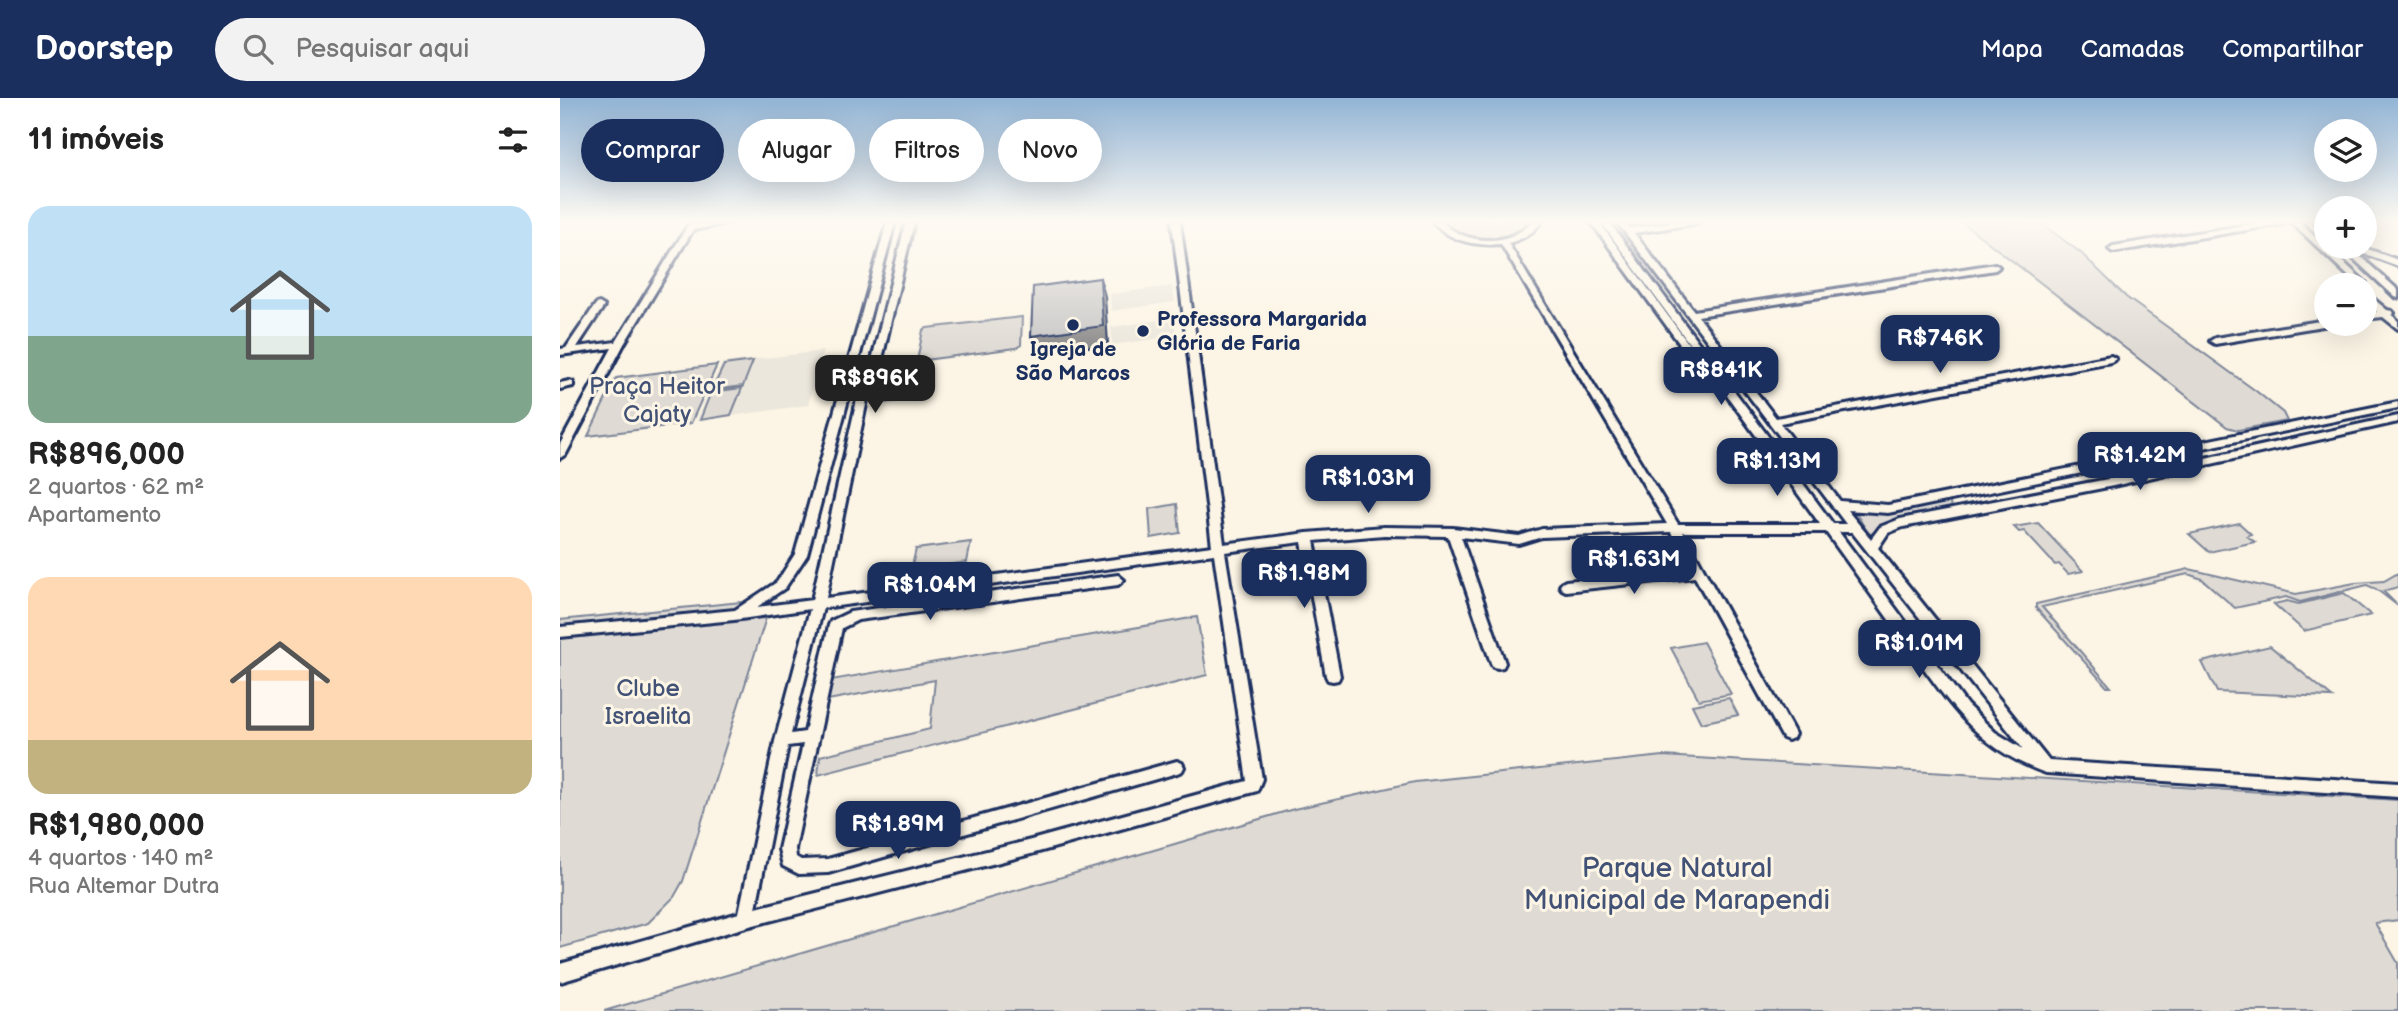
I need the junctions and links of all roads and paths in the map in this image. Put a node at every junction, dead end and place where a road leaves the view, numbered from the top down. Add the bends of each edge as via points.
1 (668, 265) edge
2 (879, 265) edge
3 (900, 265) edge
4 (1182, 265) edge
5 (1517, 265) edge
6 (1627, 265) edge
7 (1636, 265) edge
8 (1654, 265) edge
9 (2364, 265) edge
10 (1995, 267) dead end
11 (2398, 295) edge
12 (2377, 299) edge
13 (2377, 303) edge
14 (599, 306) dead end
15 (1692, 314) junction
16 (2392, 314) edge
17 (2314, 325) edge
18 (2398, 326) edge
19 (2215, 341) dead end
20 (619, 344) junction
21 (564, 351) edge
22 (2111, 359) dead end
23 (2398, 405) edge
24 (2398, 419) edge
25 (1776, 421) junction
26 (560, 454) edge
27 (1837, 505) junction
28 (1675, 528) junction
29 (1856, 528) junction
30 (1825, 529) junction
31 (1453, 532) junction
32 (1307, 537) junction
33 (1871, 548) junction
34 (1219, 550) junction
35 (1699, 572) junction
36 (1118, 580) dead end
37 (1566, 586) dead end
38 (818, 603) junction
39 (734, 615) junction
40 (560, 632) edge
41 (1498, 663) dead end
42 (1333, 676) dead end
43 (1788, 734) dead end
44 (809, 740) junction
45 (782, 741) junction
46 (1991, 747) dead end
47 (2046, 766) junction
48 (1177, 767) dead end
49 (2398, 790) edge
50 (746, 919) junction
51 (560, 973) edge

1 - 20 street
2 - 39 street via 801,555 781,585
3 - 38 street via 874,372 863,395
4 - 34 street
5 - 28 street
6 - 30 street
7 - 30 street
8 - 15 street
9 - 11 street
10 - 15 street
12 - 16 street
13 - 16 street
14 - 21 street
15 - 25 street
16 - 18 street
17 - 19 street
20 - 21 street
20 - 26 street
22 - 25 street
23 - 27 street via 1888,509
24 - 33 street via 1900,523 1884,530
25 - 27 street
27 - 29 street
28 - 30 street
28 - 31 street via 1542,533 1519,540
28 - 35 street
29 - 30 street
29 - 33 street
30 - 46 street via 1955,713
30 - 47 street via 1984,734 2009,751
31 - 32 street
31 - 41 street
32 - 34 street
32 - 42 street
33 - 47 street
34 - 38 street
34 - 50 street via 1255,779 1247,789
35 - 37 street
35 - 43 street
36 - 44 street via 844,619 833,631
38 - 39 street
38 - 45 street
39 - 40 street
44 - 45 street
44 - 48 street via 787,849 789,861 813,869
45 - 50 street
47 - 49 street
50 - 51 street

